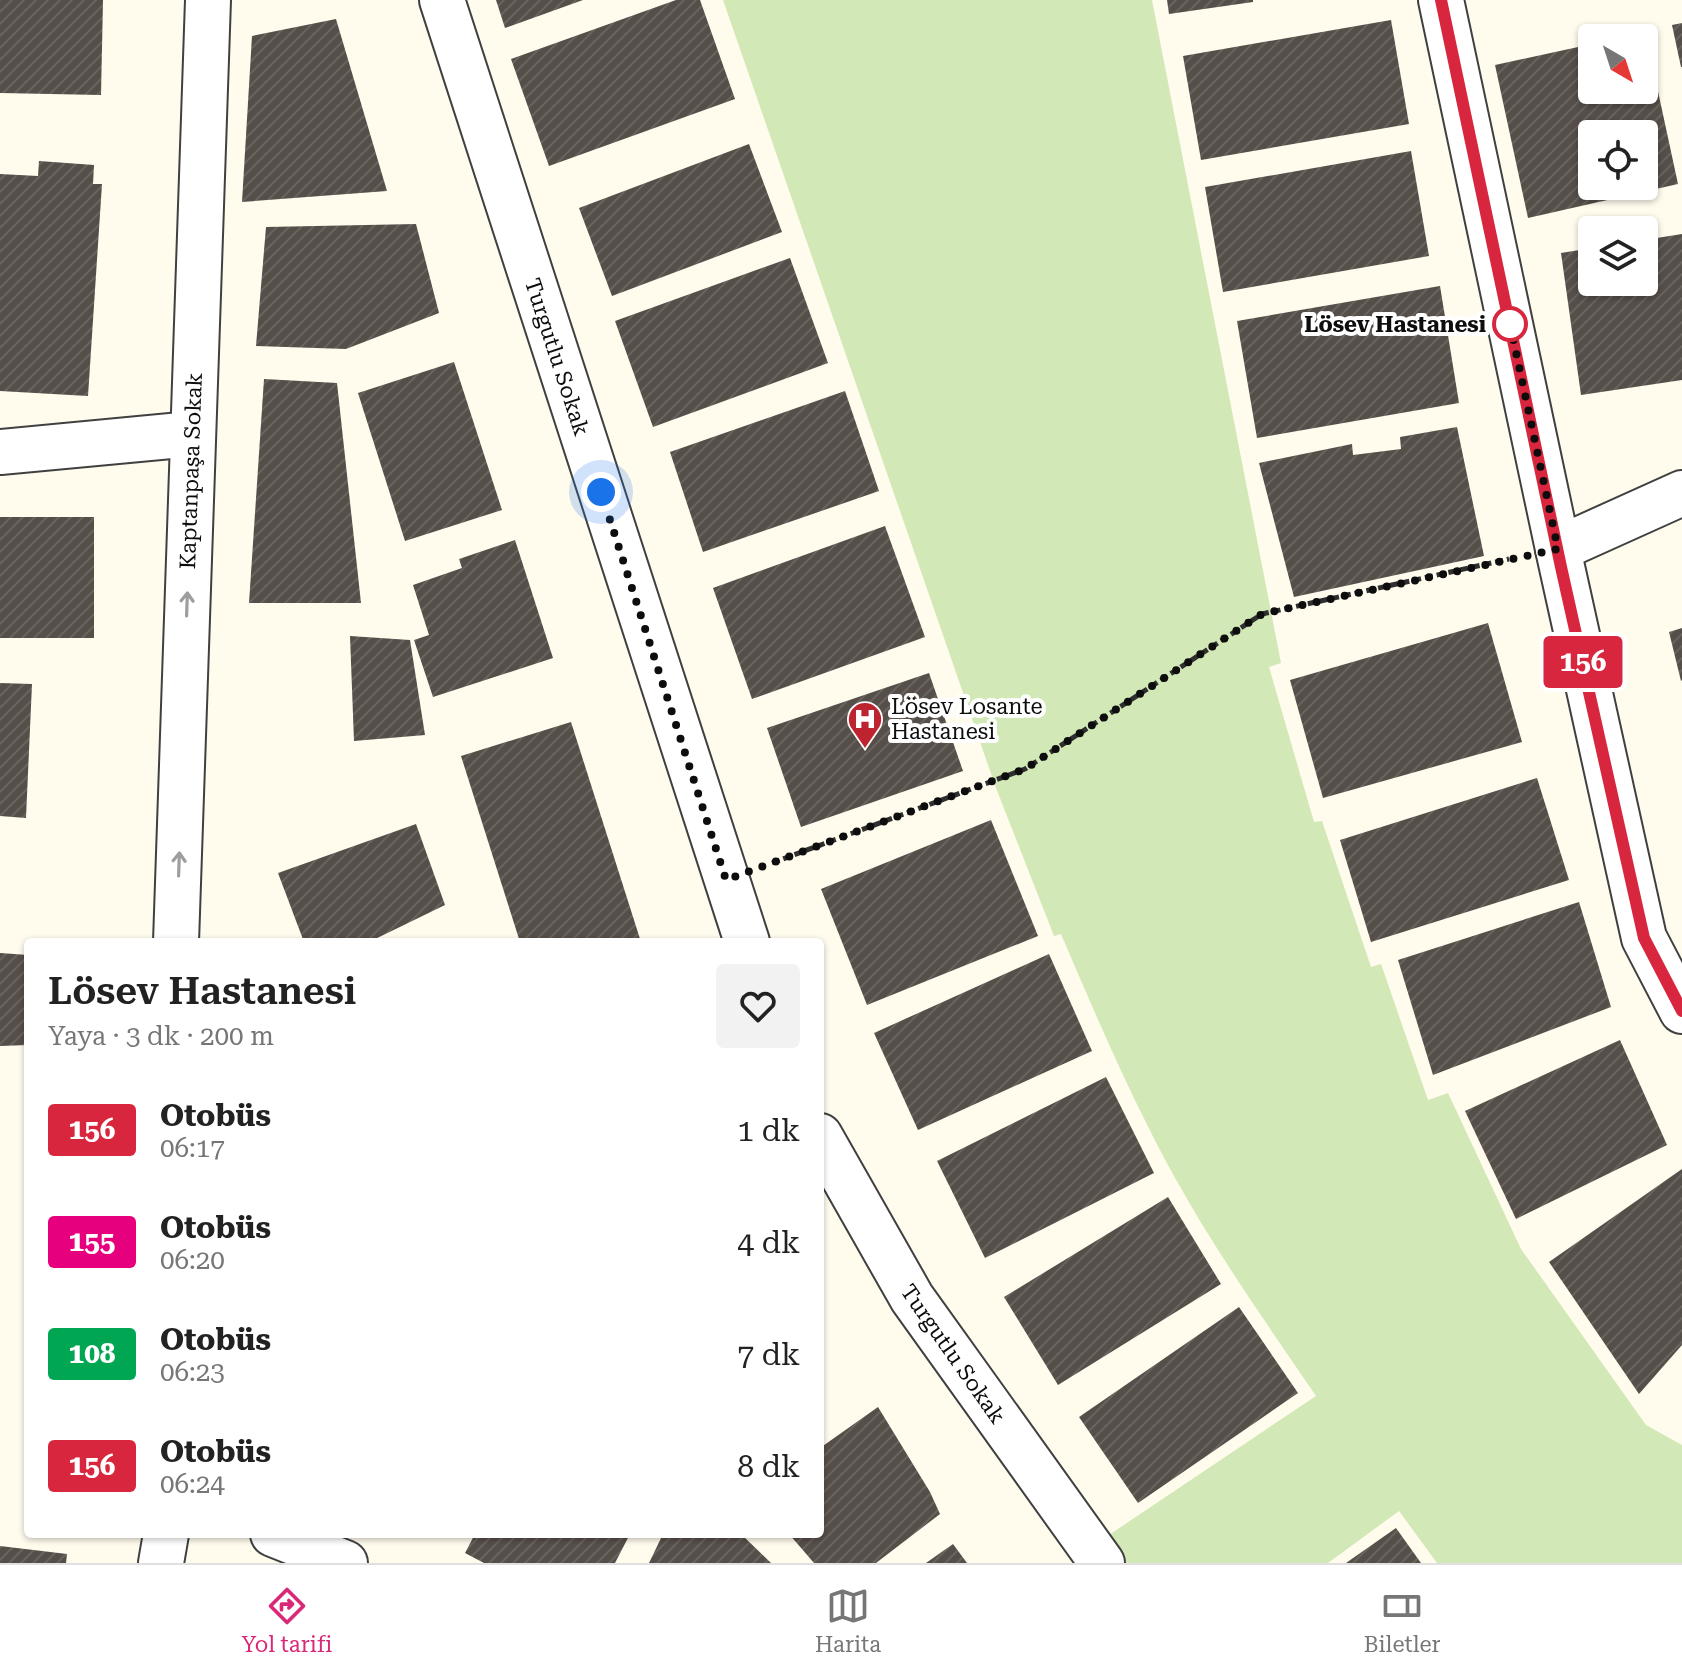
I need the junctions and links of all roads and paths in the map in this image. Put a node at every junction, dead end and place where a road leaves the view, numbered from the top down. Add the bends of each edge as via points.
1 (1441, 0) edge
2 (443, 5) edge
3 (208, 6) edge
4 (192, 434) junction
5 (0, 452) edge
6 (1682, 493) edge
7 (1558, 549) junction
8 (726, 880) junction
9 (176, 938) edge
10 (746, 938) edge
11 (1682, 1011) edge
12 (824, 1143) edge
13 (165, 1538) edge
14 (283, 1538) edge
15 (161, 1563) edge
16 (345, 1563) edge
17 (1102, 1563) edge

1 - 7 street
2 - 8 street, Turgutlu Sokak
3 - 4 street, Kaptanpaşa Sokak
4 - 5 street
9 -> 4 street, Kaptanpaşa Sokak
6 - 7 street
7 - 8 path via 1262,614 1025,769
7 - 11 street via 1644,938
8 - 10 street, Turgutlu Sokak
12 - 17 street, Turgutlu Sokak via 912,1298
13 - 15 street
14 - 16 street

